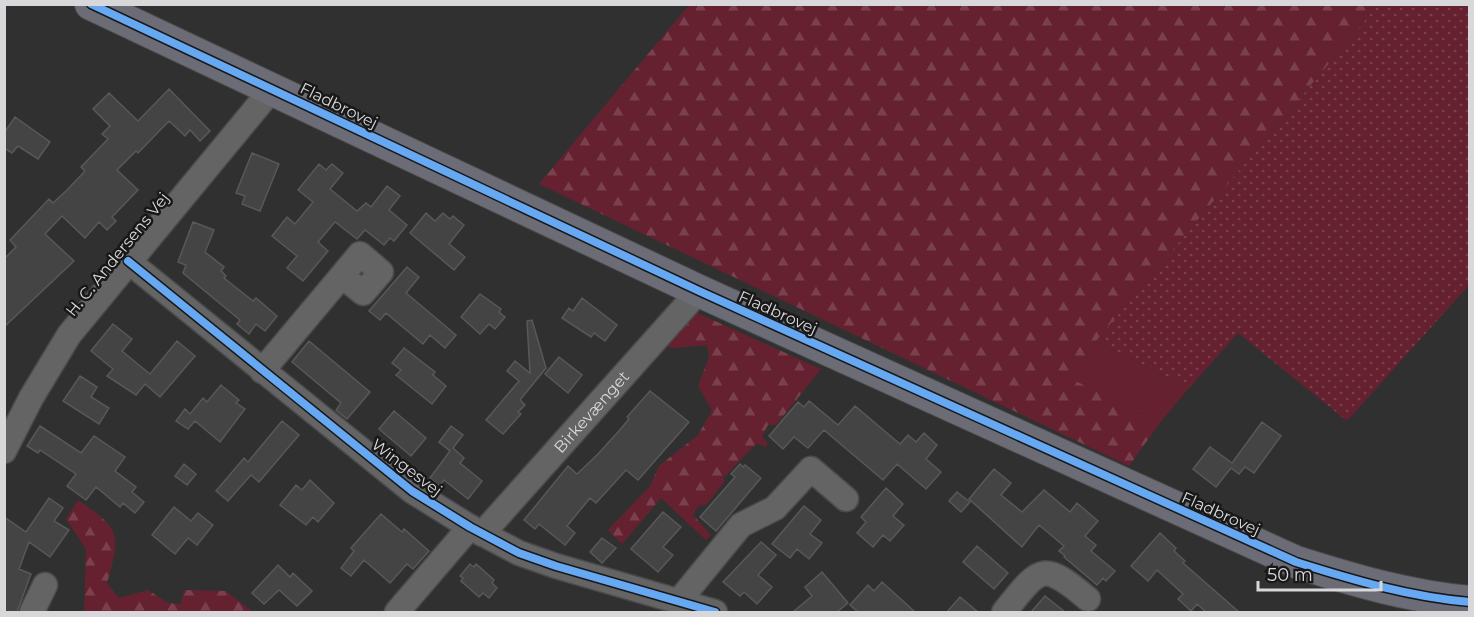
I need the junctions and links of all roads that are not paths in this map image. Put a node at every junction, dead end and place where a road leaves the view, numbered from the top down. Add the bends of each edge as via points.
1 (91, 4) edge
2 (272, 89) junction
3 (128, 261) junction
4 (342, 276) dead end
5 (699, 291) junction
6 (262, 371) junction
7 (4, 451) edge
8 (846, 499) dead end
9 (476, 530) junction
10 (45, 585) dead end
11 (1088, 599) dead end
12 (678, 602) junction
13 (1470, 603) edge
14 (33, 612) edge
15 (397, 612) edge
16 (715, 612) edge
17 (1004, 612) edge

1 - 2 main road, Fladbrovej
2 - 3 street, H. C. Andersens Vej
2 - 5 main road, Fladbrovej
3 - 6 street, Wingesvej
3 - 7 street, H. C. Andersens Vej via 69,334
4 - 6 street
5 - 9 street, Birkevænget
5 - 13 main road, Fladbrovej via 1296,562 1354,581
6 - 9 street, Wingesvej via 412,491
8 - 12 street via 811,469 775,508 741,525
9 - 12 street, Wingesvej via 519,553
9 - 15 street, Birkevænget
10 - 14 street
11 - 17 street via 1054,573 1044,572 1031,579
12 - 16 street, Wingesvej

